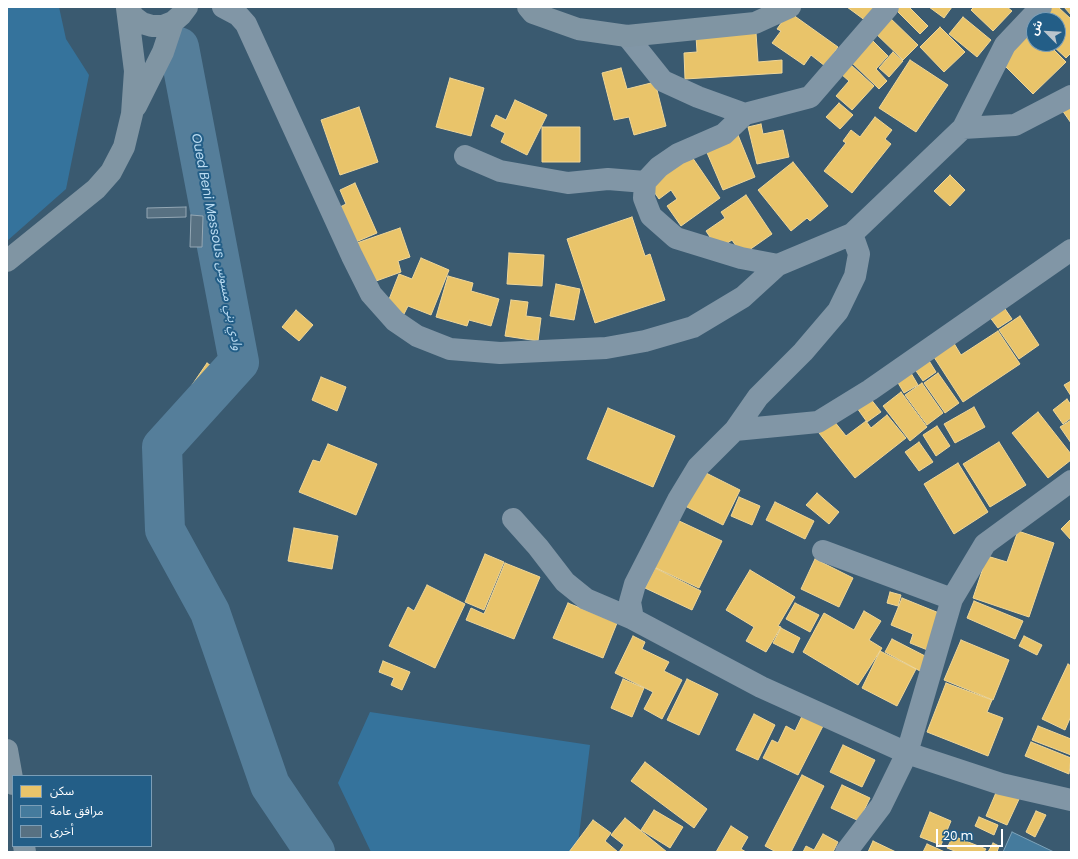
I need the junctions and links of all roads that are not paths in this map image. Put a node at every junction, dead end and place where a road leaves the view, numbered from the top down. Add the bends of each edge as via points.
1 (223, 7) edge
2 (528, 7) edge
3 (790, 7) edge
4 (888, 7) edge
5 (1041, 7) edge
6 (127, 8) edge
7 (180, 15) edge
8 (627, 36) junction
9 (1071, 96) edge
10 (132, 114) junction
11 (745, 114) junction
12 (963, 128) junction
13 (465, 156) dead end
14 (645, 182) junction
15 (852, 234) junction
16 (1070, 254) edge
17 (7, 261) edge
18 (778, 265) junction
19 (735, 430) junction
20 (1071, 481) edge
21 (513, 519) dead end
22 (823, 551) dead end
23 (952, 599) junction
24 (633, 619) junction
25 (7, 750) edge
26 (907, 753) junction
27 (12, 778) edge
28 (1071, 800) edge
29 (846, 852) edge

1 - 18 street via 238,15 246,24 371,294 395,321 417,336 450,349 500,353 606,348 645,341 693,327 743,298
2 - 8 main road via 533,12 578,29
3 - 8 main road via 755,23
4 - 11 street via 810,97
5 - 12 street via 1005,45
6 - 7 main road via 138,20 152,26 163,26
6 - 10 main road via 135,71
7 - 10 main road
8 - 11 street via 663,81
9 - 12 street via 1015,125
10 - 17 main road via 124,147 111,172 96,189
11 - 14 street via 724,134 678,154 659,167
12 - 15 street
13 - 14 street via 500,171 568,182 608,179
14 - 18 street via 644,198 650,216 676,238 741,258
15 - 18 street
15 - 19 street via 859,254 855,276 838,311 803,352 758,397
16 - 19 street via 870,390 818,422
19 - 24 street via 698,467 678,500 635,584 630,602
20 - 23 street via 985,544
21 - 24 street via 565,582 586,599
22 - 23 street
23 - 26 street
24 - 26 street via 761,687
25 - 27 main road
26 - 28 street via 1001,784
26 - 29 street via 881,806

